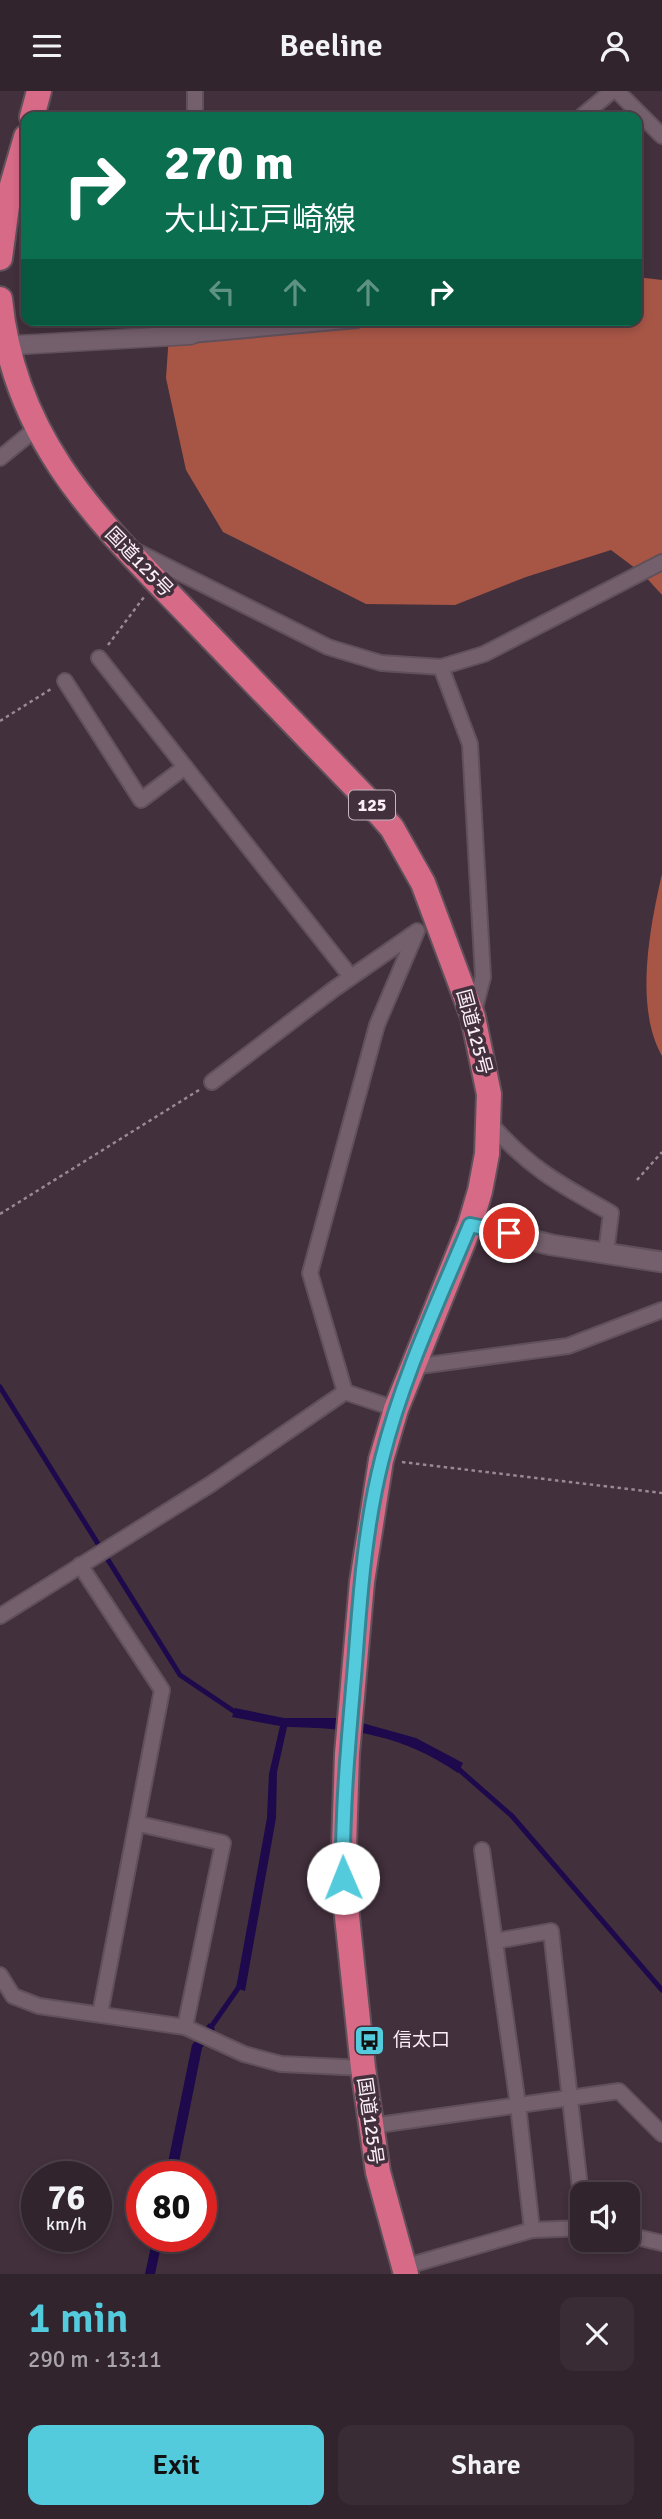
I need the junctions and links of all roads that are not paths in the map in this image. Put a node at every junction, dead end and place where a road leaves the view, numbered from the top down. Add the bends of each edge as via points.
1 (40, 91) edge
2 (195, 91) edge
3 (612, 91) edge
4 (617, 91) edge
5 (34, 112) edge
6 (195, 112) edge
7 (587, 112) edge
8 (638, 112) edge
9 (642, 117) edge
10 (662, 137) edge
11 (21, 152) edge
12 (4, 201) edge
13 (0, 258) edge
14 (0, 299) edge
15 (216, 326) edge
16 (192, 327) edge
17 (3, 345) edge
18 (37, 427) junction
19 (0, 458) edge
20 (124, 548) junction
21 (662, 562) edge
22 (99, 658) dead end
23 (441, 667) junction
24 (65, 681) dead end
25 (185, 767) junction
26 (437, 917) junction
27 (417, 931) junction
28 (351, 977) junction
29 (472, 1017) junction
30 (212, 1082) road end
31 (489, 1122) junction
32 (470, 1225) junction
33 (606, 1253) junction
34 (662, 1262) edge
35 (662, 1310) edge
36 (412, 1367) junction
37 (345, 1392) junction
38 (396, 1409) junction
39 (84, 1562) junction
40 (0, 1616) edge
41 (139, 1824) junction
42 (482, 1850) dead end
43 (496, 1941) junction
44 (0, 1975) edge
45 (100, 2014) junction
46 (185, 2027) junction
47 (363, 2068) junction
48 (571, 2099) junction
49 (518, 2105) junction
50 (371, 2126) junction
51 (662, 2134) edge
52 (580, 2182) edge
53 (570, 2228) edge
54 (531, 2230) junction
55 (640, 2238) edge
56 (662, 2243) edge
57 (405, 2271) edge

1 - 5 highway
2 - 6 street
3 - 7 street
4 - 8 street
9 - 10 street
11 - 12 highway
12 - 13 highway
14 - 17 highway, 国道125号 / 125
15 - 16 street
16 - 17 street
17 - 18 highway, 国道125号 / 125
18 - 19 street
18 - 20 highway, 国道125号 / 125 via 66,478
20 - 23 street via 141,552 328,647 382,663
20 - 26 highway, 国道125号 / 125 via 392,828
21 - 23 street via 484,654
22 - 25 street
23 - 29 street via 470,744 483,977
24 - 25 street via 141,800
25 - 28 street
26 - 27 street
26 - 29 highway, 国道125号 / 125
27 - 28 street
27 - 37 street via 377,1025 310,1273
28 - 30 street
29 - 31 highway, 国道125号 / 125 via 484,1060
31 - 32 highway, 国道125号 / 125 via 483,1179
31 - 33 street via 518,1155 611,1213
32 - 33 main road
32 - 36 highway, 国道125号 / 125
33 - 34 main road
35 - 36 street via 568,1346
36 - 38 highway, 国道125号 / 125
37 - 38 street
37 - 39 street via 211,1484
38 - 47 highway, 国道125号 / 125 via 381,1460 365,1555 347,1754 343,1878
39 - 40 street
39 - 41 street via 162,1690
41 - 45 street
41 - 46 street via 223,1843
42 - 43 street
43 - 48 street via 551,1931
43 - 49 street
44 - 45 street via 13,1996 39,2006
45 - 46 street
46 - 47 street via 244,2054 281,2064
47 - 50 highway, 国道125号 / 125
48 - 49 street
48 - 51 street via 619,2091
48 - 52 street
49 - 50 street
49 - 54 street
50 - 57 highway, 国道125号 / 125 via 386,2208
53 - 54 street
54 - 57 street
55 - 56 street

